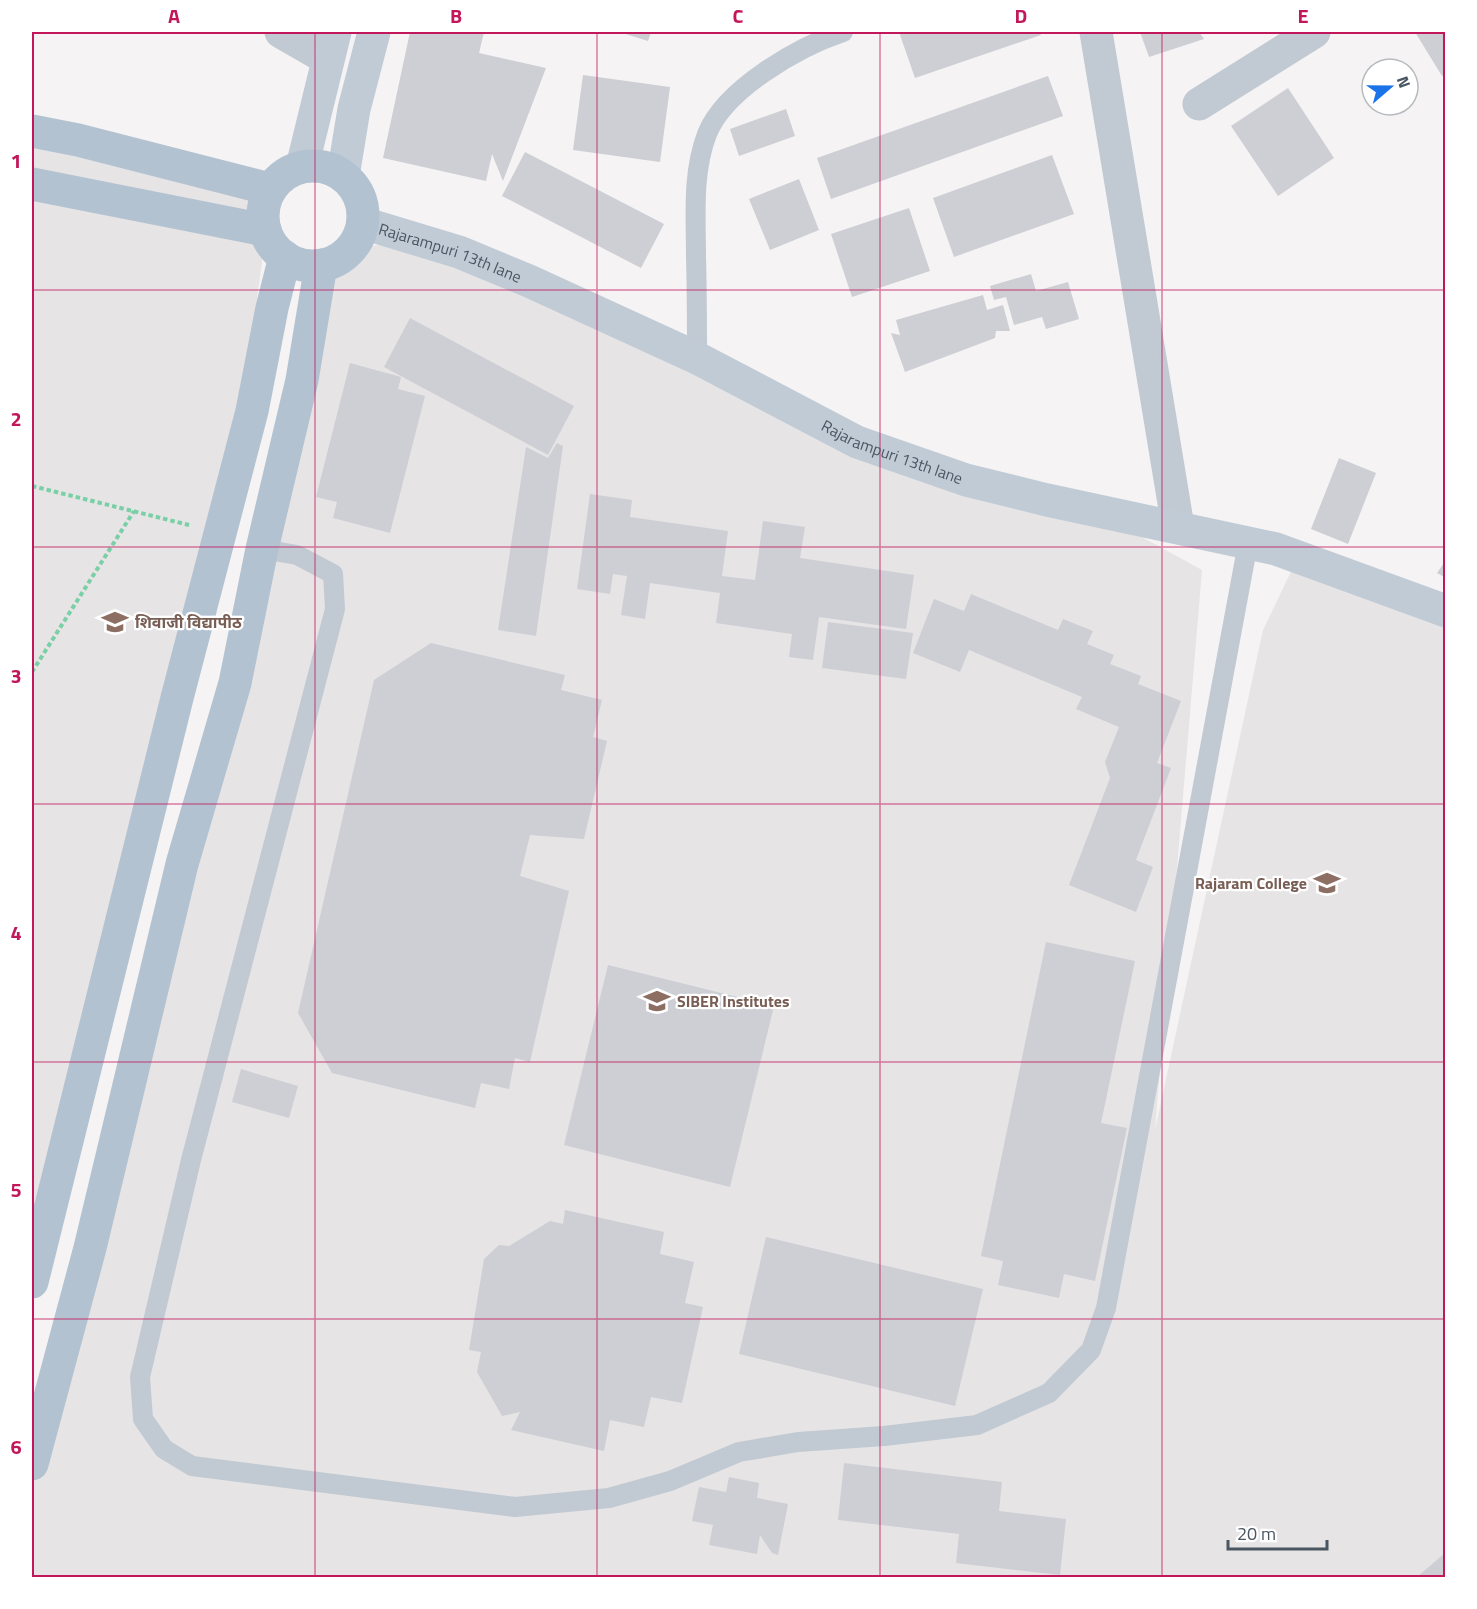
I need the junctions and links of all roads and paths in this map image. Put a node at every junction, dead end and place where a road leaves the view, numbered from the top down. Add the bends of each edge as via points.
1 (281, 32) edge
2 (374, 32) edge
3 (843, 32) edge
4 (1096, 32) edge
5 (1314, 32) edge
6 (332, 45) edge
7 (1199, 104) dead end
8 (32, 131) edge
9 (302, 167) junction
10 (343, 176) junction
11 (32, 184) edge
12 (270, 189) junction
13 (363, 224) junction
14 (265, 230) junction
15 (285, 257) junction
16 (321, 265) junction
17 (697, 358) junction
18 (32, 486) edge
19 (134, 511) junction
20 (1178, 528) junction
21 (222, 533) junction
22 (1248, 543) junction
23 (262, 549) junction
24 (1446, 611) edge
25 (32, 672) edge
26 (32, 1282) edge
27 (32, 1464) edge

1 - 6 street
2 - 10 street via 354,109
3 - 17 lane via 825,37 768,70 728,101 707,134 695,185
4 - 20 street
5 - 7 street
6 - 9 street
8 - 12 main road
9 - 10 main road via 330,169
9 - 12 main road via 279,178
10 - 13 main road via 361,200
11 - 14 main road
12 - 14 main road via 263,213
13 - 16 main road via 360,237 345,255
13 - 17 street, Rajarampuri 13th lane via 459,252
14 - 15 main road via 274,249
15 - 16 main road via 308,266
15 - 21 main road
16 - 23 main road via 302,380
17 - 20 street, Rajarampuri 13th lane via 857,442 966,480
18 - 19 path
19 - 21 path
19 - 25 path
20 - 22 street, Rajarampuri 13th lane
21 - 26 main road via 177,698
22 - 23 lane via 1106,1308 1090,1350 1049,1393 977,1425 798,1442 739,1452 670,1481 609,1498 515,1507 192,1466 164,1449 143,1419 140,1377 150,1331 335,609 333,574 297,555
22 - 24 street, Rajarampuri 13th lane via 1276,549
23 - 27 main road via 235,683 182,864 90,1248

